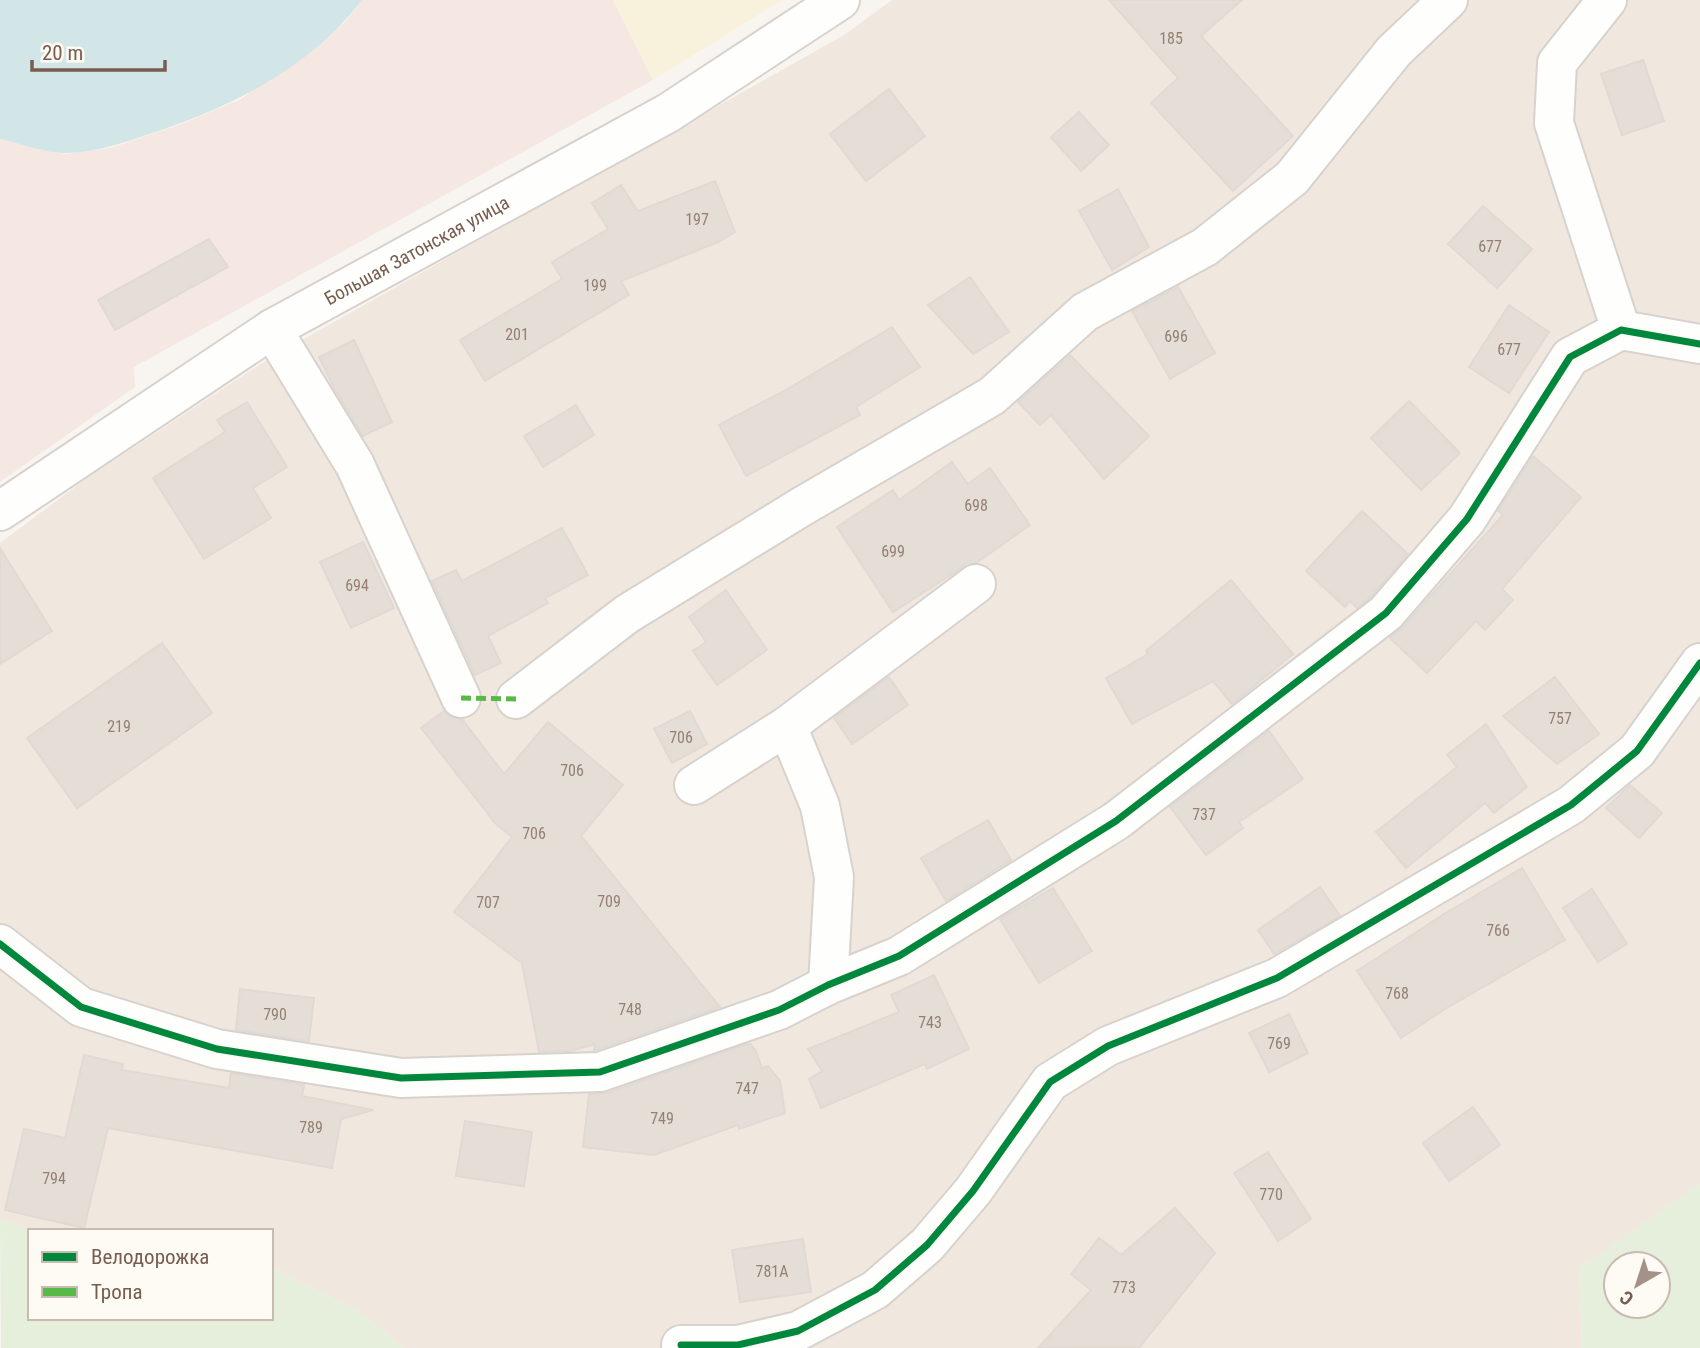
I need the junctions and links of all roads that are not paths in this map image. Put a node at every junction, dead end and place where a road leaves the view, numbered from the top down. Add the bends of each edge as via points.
1 (840, 0) edge
2 (1448, 0) edge
3 (1607, 0) edge
4 (272, 330) junction
5 (1621, 330) junction
6 (1700, 344) edge
7 (0, 511) edge
8 (976, 584) dead end
9 (1700, 663) edge
10 (461, 698) dead end
11 (516, 699) dead end
12 (787, 726) junction
13 (694, 785) dead end
14 (0, 943) edge
15 (828, 985) junction
16 (681, 1345) dead end

1 - 4 street, Большая Затонская улица via 668,113
2 - 11 street via 1394,51 1292,178 1205,247 1085,312 992,396 627,614
3 - 5 street via 1558,63 1554,123
4 - 7 street, Большая Затонская улица
4 - 10 street via 355,465
5 - 6 street
5 - 15 street via 1570,357 1466,519 1386,613 1116,821 899,956
8 - 12 street
9 - 16 street via 1637,751 1572,805 1277,978 1108,1046 1050,1082 965,1200 927,1245 876,1290 797,1331 738,1345
12 - 13 street
12 - 15 street via 820,806 834,877
14 - 15 street via 81,1007 216,1049 401,1078 600,1073 779,1010

